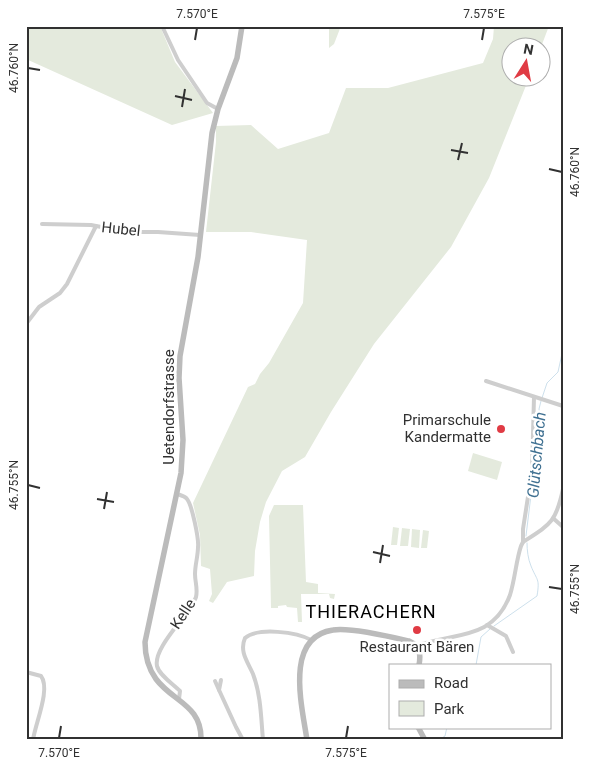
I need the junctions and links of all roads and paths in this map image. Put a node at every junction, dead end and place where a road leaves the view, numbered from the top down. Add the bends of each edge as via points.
1 (162, 26) edge
2 (242, 26) edge
3 (218, 108) junction
4 (42, 224) dead end
5 (96, 226) junction
6 (200, 236) junction
7 (26, 324) edge
8 (486, 381) dead end
9 (536, 398) junction
10 (563, 406) edge
11 (563, 489) edge
12 (177, 494) junction
13 (554, 519) junction
14 (563, 527) edge
15 (524, 542) junction
16 (489, 627) junction
17 (311, 640) junction
18 (416, 646) junction
19 (513, 652) dead end
20 (419, 664) edge
21 (26, 672) edge
22 (221, 680) dead end
23 (215, 681) dead end
24 (219, 690) junction
25 (179, 699) junction
26 (418, 728) edge
27 (33, 740) edge
28 (202, 740) edge
29 (243, 740) edge
30 (263, 740) edge
31 (307, 740) edge
32 (424, 740) edge

1 - 3 street via 178,60 207,103
2 - 3 street, Uetendorfstrasse via 237,58
3 - 6 street, Uetendorfstrasse
4 - 5 street, Hubel
5 - 6 street, Hubel via 127,232
5 - 7 street via 67,284 60,293 39,307
6 - 12 street, Uetendorfstrasse via 180,356 183,452
8 - 9 street
9 - 10 street
9 - 15 street
11 - 13 street
12 - 25 street, Uetendorfstrasse via 144,642 147,662 153,674
12 - 25 street, Kelle via 188,501 198,538 196,592 193,602 168,636 157,666 180,691
13 - 14 street
13 - 15 street
15 - 16 street via 506,603
16 - 18 street
16 - 19 street via 506,636
17 - 18 street via 326,631 342,629 406,640
17 - 30 street via 269,632 255,632 245,638 244,656 256,682
17 - 31 street via 300,664
18 - 20 street via 420,653
21 - 27 street via 42,676 45,684
22 - 24 street
23 - 24 street
24 - 29 street
25 - 28 street, Uetendorfstrasse via 196,716
26 - 32 street

